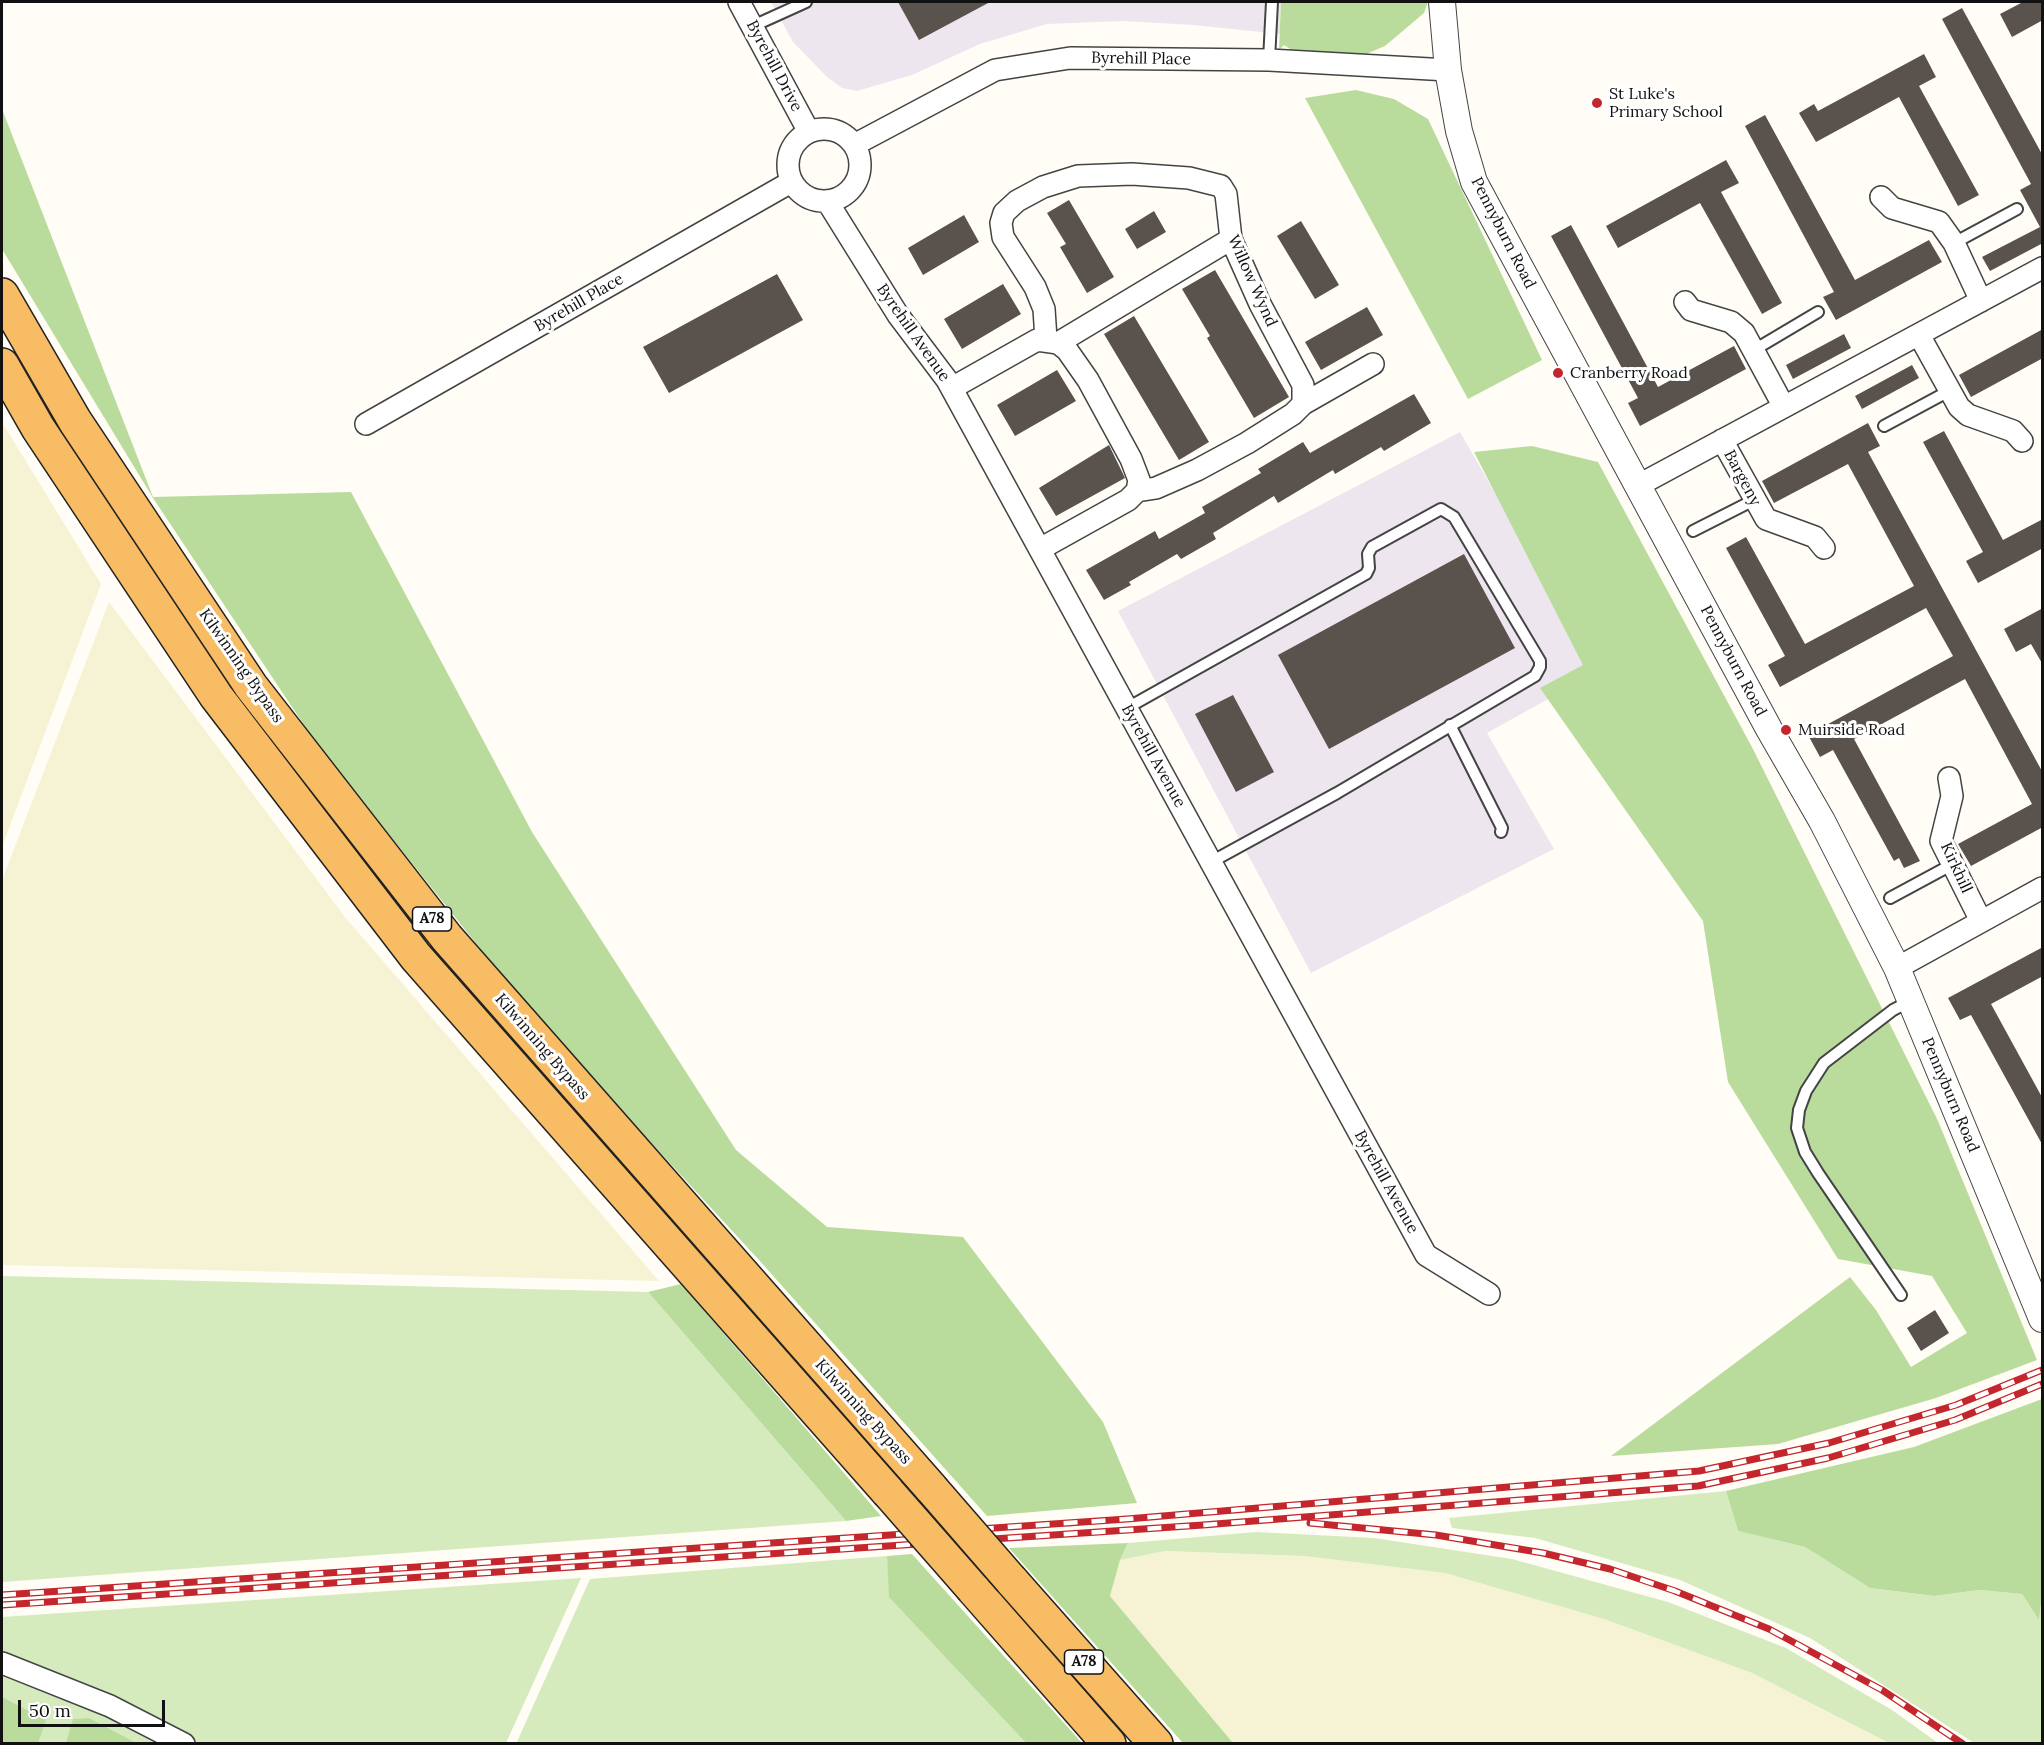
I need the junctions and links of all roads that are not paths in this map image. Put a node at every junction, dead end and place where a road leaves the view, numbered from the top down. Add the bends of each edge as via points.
1 (739, 2) edge
2 (806, 2) edge
3 (1272, 2) edge
4 (1442, 2) edge
5 (753, 27) junction
6 (1269, 60) junction
7 (1448, 70) junction
8 (809, 132) junction
9 (854, 145) junction
10 (791, 182) junction
11 (1881, 197) dead end
12 (828, 201) junction
13 (2017, 209) dead end
14 (1230, 239) junction
15 (1954, 243) junction
16 (2043, 268) edge
17 (2, 295) edge
18 (1981, 301) junction
19 (1685, 302) dead end
20 (1818, 312) dead end
21 (1918, 334) junction
22 (1052, 341) junction
23 (1754, 350) junction
24 (1372, 364) dead end
25 (2, 365) edge
26 (952, 388) junction
27 (1949, 391) junction
28 (1303, 404) junction
29 (1784, 407) junction
30 (366, 424) dead end
31 (1884, 426) dead end
32 (1722, 440) junction
33 (2022, 441) dead end
34 (1639, 485) junction
35 (1137, 491) junction
36 (1754, 500) junction
37 (1693, 531) dead end
38 (1824, 548) dead end
39 (1040, 549) junction
40 (1127, 708) junction
41 (1450, 725) junction
42 (1949, 778) dead end
43 (1501, 832) dead end
44 (1211, 862) junction
45 (1953, 864) junction
46 (2043, 888) edge
47 (1890, 898) dead end
48 (1981, 921) junction
49 (1897, 968) junction
50 (1911, 1001) junction
51 (1489, 1294) dead end
52 (1901, 1295) dead end
53 (2043, 1319) edge
54 (2, 1663) edge
55 (184, 1743) edge
56 (1109, 1743) edge
57 (1156, 1743) edge

1 - 5 street, Byrehill Drive
2 - 5 lane
3 - 6 lane
4 - 7 street, Pennyburn Road
5 - 8 street, Byrehill Drive
6 - 7 street, Byrehill Place
6 - 9 street, Byrehill Place via 1070,58 995,70
7 - 34 street, Pennyburn Road via 1459,131 1474,182
8 - 9 street via 836,130
8 - 10 street via 798,138 788,155
9 - 12 street via 860,168 857,180 844,195
10 - 12 street via 809,199
10 - 30 street, Byrehill Place
11 - 15 street via 1892,207 1934,219
12 - 26 street, Byrehill Avenue via 898,315
13 - 15 lane
14 - 22 street
14 - 22 street, Willow Wynd via 1226,194 1221,186 1189,178 1078,176 1020,199 1004,213 1003,237 1035,287
14 - 28 street, Willow Wynd via 1304,385
15 - 18 street
16 - 18 street
17 - 57 highway, Kilwinning Bypass / A78, bridge via 75,421 251,686 432,920
18 - 21 street
19 - 23 street via 1691,310 1737,326
20 - 23 lane
21 - 27 street
21 - 29 street
22 - 26 street via 1037,340
22 - 35 street via 1067,350 1089,380 1126,449 1139,480
23 - 29 street
24 - 28 street
25 - 56 highway, Kilwinning Bypass / A78, bridge via 38,428 216,696 416,957
26 - 39 street, Byrehill Avenue
27 - 31 lane
27 - 33 street via 1966,414 2013,431
28 - 35 street via 1247,444 1156,488
29 - 32 street
32 - 34 street
32 - 36 street, Bargeny
34 - 49 street, Pennyburn Road via 1822,821
35 - 39 street via 1128,500
36 - 37 lane
36 - 38 street, Bargeny via 1766,519 1815,537
39 - 40 street, Byrehill Avenue
40 - 41 lane via 1366,574 1372,547 1441,509 1454,517 1540,661 1535,676
40 - 44 street, Byrehill Avenue
41 - 43 lane
41 - 44 lane
42 - 45 street, Kirkhill via 1952,796 1941,841
44 - 51 street, Byrehill Avenue via 1426,1255
45 - 47 lane
45 - 48 street, Kirkhill
46 - 48 street
48 - 49 street
49 - 50 street, Pennyburn Road
50 - 52 lane via 1893,1010 1824,1063 1806,1091 1797,1128 1818,1173
50 - 53 street, Pennyburn Road
54 - 55 street via 110,1706

